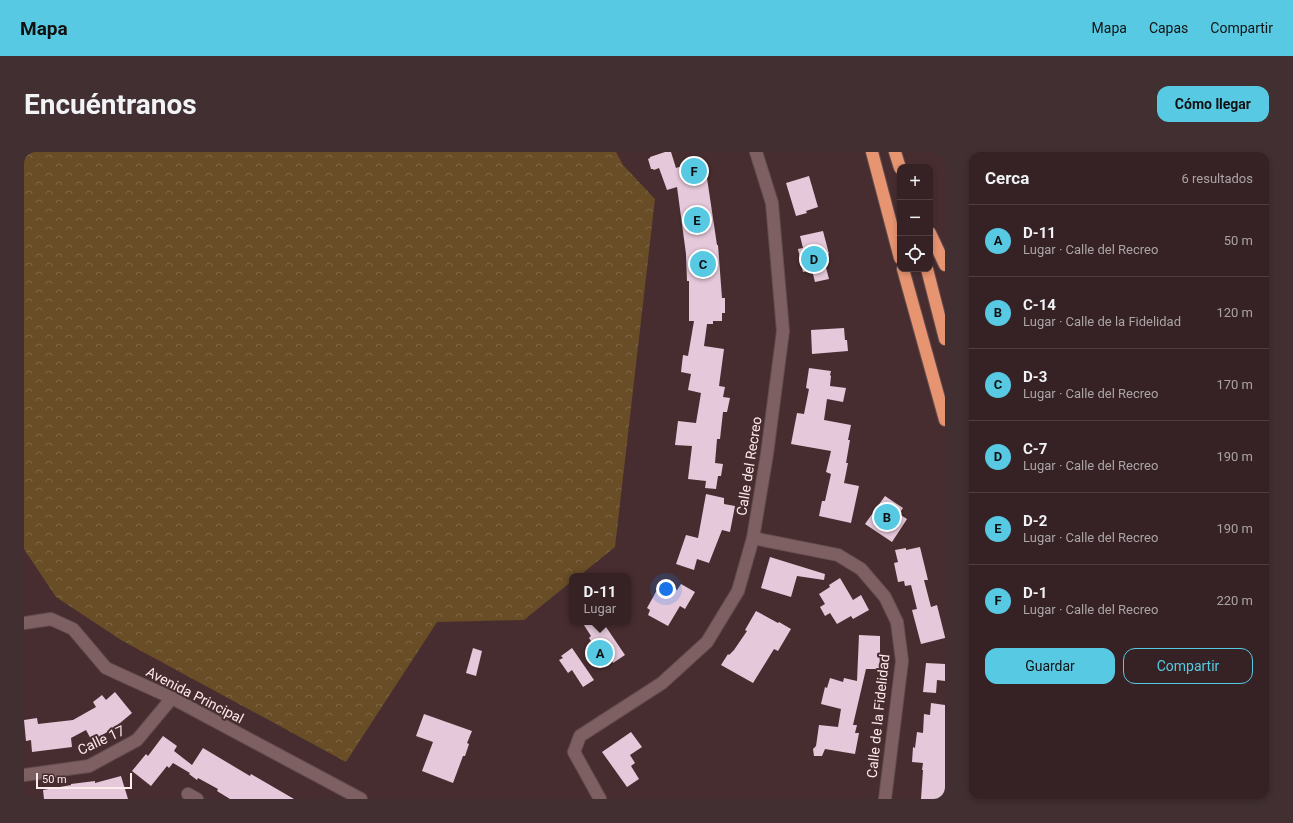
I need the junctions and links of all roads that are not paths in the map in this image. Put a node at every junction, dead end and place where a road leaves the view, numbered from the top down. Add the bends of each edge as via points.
1 (756, 152) edge
2 (872, 152) edge
3 (895, 152) edge
4 (900, 164) edge
5 (931, 236) edge
6 (897, 247) edge
7 (945, 266) edge
8 (904, 272) edge
9 (928, 272) edge
10 (945, 339) edge
11 (945, 420) edge
12 (752, 538) junction
13 (24, 623) edge
14 (172, 698) junction
15 (24, 775) edge
16 (361, 799) edge
17 (600, 799) edge
18 (885, 799) edge

1 - 12 street, Calle del Recreo via 772,203 783,332 767,454
2 - 6 highway
3 - 4 highway
5 - 7 highway
8 - 11 highway
9 - 10 highway
12 - 17 street, Calle del Recreo via 738,590 708,642 662,683 580,736 574,752
12 - 18 street, Calle de la Fidelidad via 838,555 861,569 885,597 897,622 902,661
13 - 14 street, Avenida Principal via 51,619 73,629 106,668
14 - 15 street, Calle 17 via 137,740 89,766
14 - 16 street, Avenida Principal

